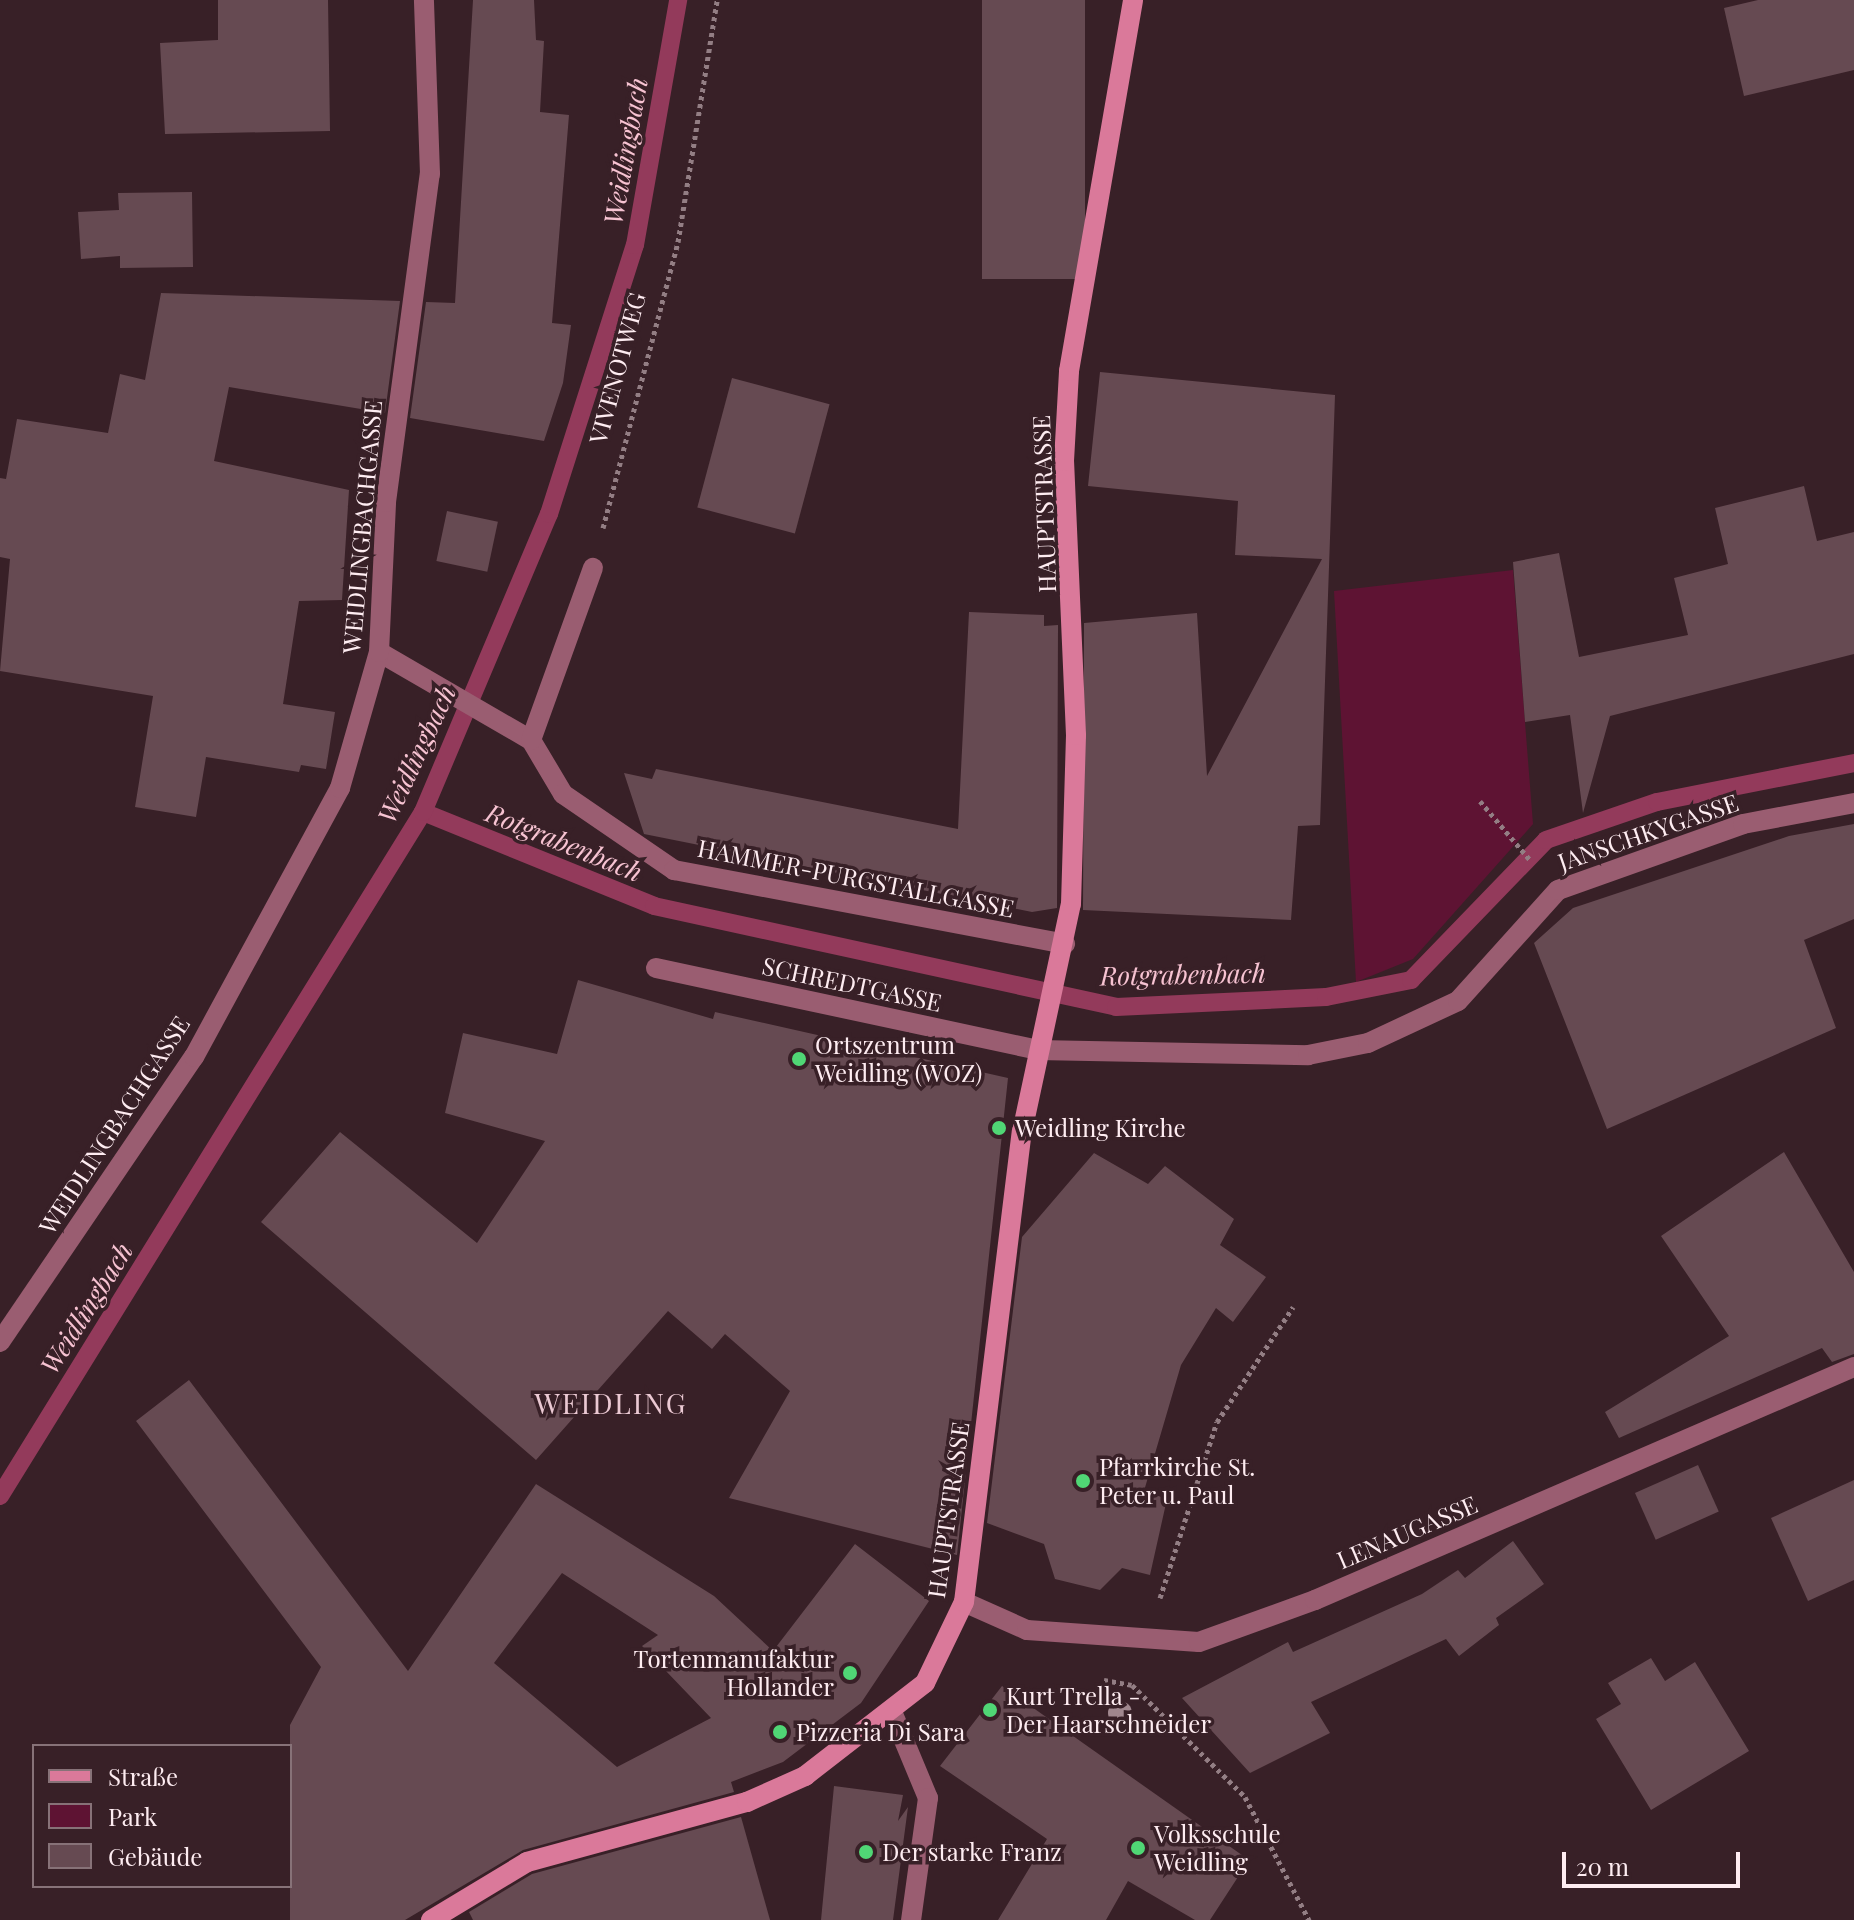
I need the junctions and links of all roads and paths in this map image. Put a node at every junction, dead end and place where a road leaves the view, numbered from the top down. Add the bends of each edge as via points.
1 (424, 0) edge
2 (717, 0) edge
3 (1133, 0) edge
4 (593, 568) joint
5 (379, 652) junction
6 (531, 740) junction
7 (1480, 801) dead end
8 (1854, 803) edge
9 (1520, 849) dead end
10 (1062, 954) junction
11 (656, 968) dead end
12 (1037, 1050) junction
13 (1293, 1307) dead end
14 (0, 1342) edge
15 (1854, 1367) edge
16 (964, 1602) junction
17 (1149, 1610) dead end
18 (1132, 1685) dead end
19 (893, 1714) junction
20 (431, 1920) edge
21 (911, 1920) edge
22 (1309, 1920) edge

1 - 5 street, WEIDLINGBACHGASSE via 430,174 386,502
2 - 4 path, VIVENOTWEG via 678,242
3 - 10 main road, HAUPTSTRASSE via 1069,371 1064,461 1077,833
4 - 6 street
5 - 6 street, HAMMER-PURGSTALLGASSE
5 - 14 street, WEIDLINGBACHGASSE via 340,788 194,1057
6 - 10 street, HAMMER-PURGSTALLGASSE via 563,794 674,870
7 - 9 path
8 - 12 street, JANSCHKYGASSE via 1743,824 1558,890 1458,1001 1368,1043 1241,1058
10 - 12 main road, HAUPTSTRASSE
11 - 12 street, SCHREDTGASSE
12 - 16 main road, HAUPTSTRASSE
13 - 17 path via 1217,1422 1168,1589
15 - 16 street, LENAUGASSE via 1315,1600 1199,1642 1027,1630
16 - 19 main road, HAUPTSTRASSE via 925,1683
18 - 22 path via 1245,1797
19 - 20 main road, HAUPTSTRASSE via 805,1776 747,1802 527,1862
19 - 21 street via 928,1798

